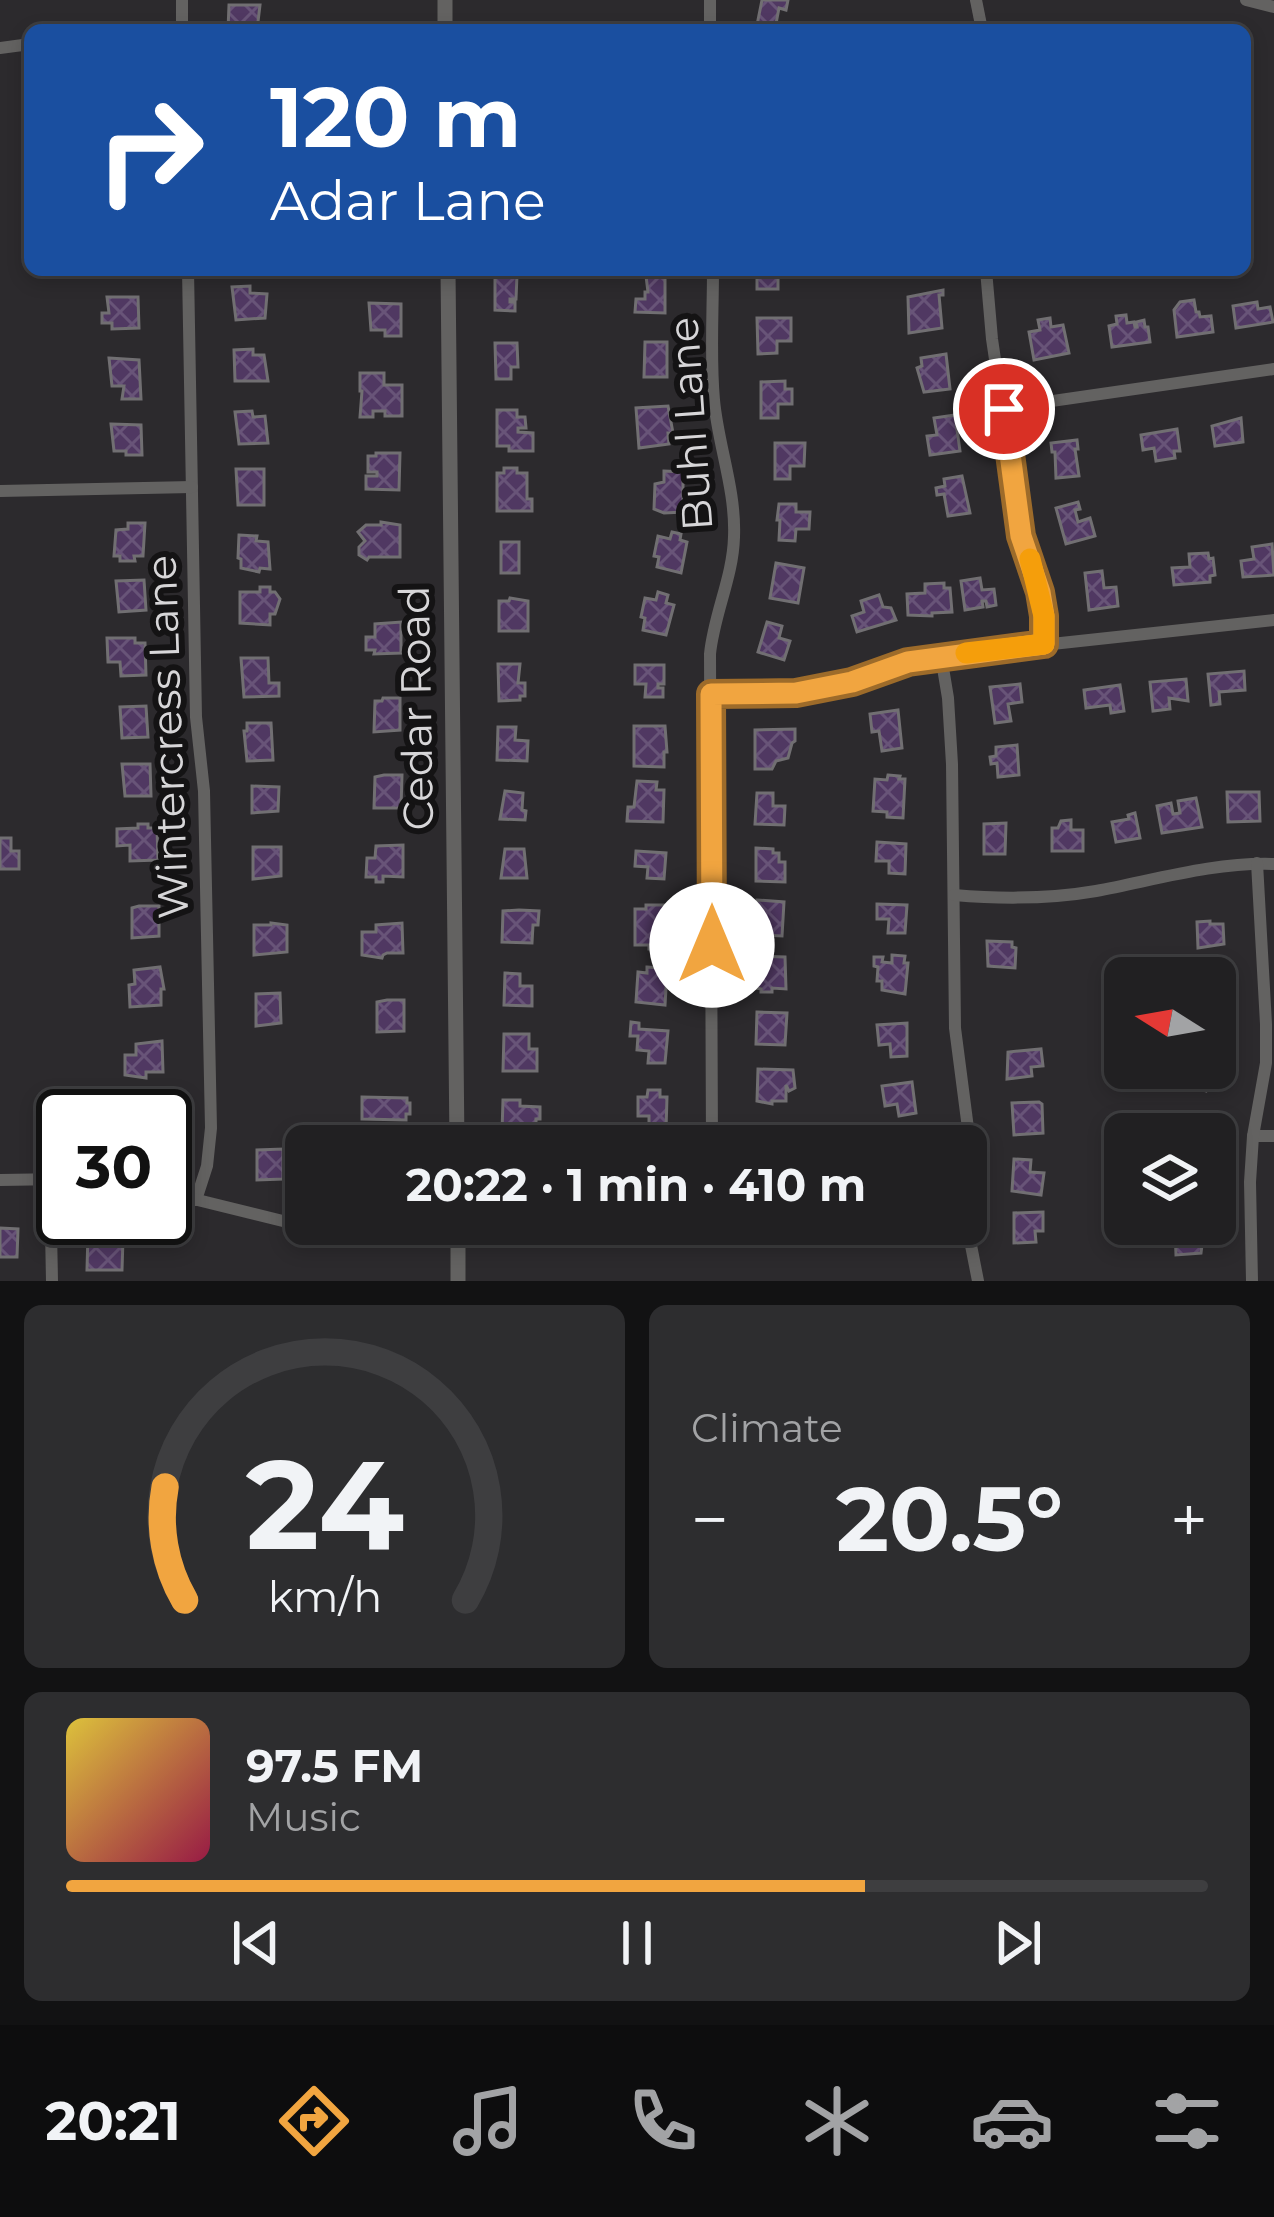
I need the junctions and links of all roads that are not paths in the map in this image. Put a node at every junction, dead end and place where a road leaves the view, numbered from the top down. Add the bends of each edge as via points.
1 (1246, 0) edge
2 (1274, 7) edge
3 (188, 276) edge
4 (448, 276) edge
5 (712, 276) edge
6 (987, 276) edge
7 (1274, 369) edge
8 (1004, 409) junction
9 (192, 487) junction
10 (0, 491) edge
11 (1274, 620) edge
12 (1044, 644) junction
13 (941, 656) junction
14 (711, 694) junction
15 (1257, 863) junction
16 (1274, 864) edge
17 (954, 895) junction
18 (457, 1125) edge
19 (712, 1125) edge
20 (968, 1125) edge
21 (1253, 1136) junction
22 (1274, 1136) edge
23 (36, 1179) edge
24 (0, 1180) edge
25 (192, 1199) edge
26 (196, 1200) junction
27 (285, 1221) edge
28 (53, 1245) edge
29 (458, 1245) edge
30 (971, 1245) edge
31 (52, 1281) edge
32 (458, 1281) edge
33 (978, 1281) edge
34 (1252, 1281) edge

1 - 2 street
3 - 9 street, Wintercress Lane
4 - 18 street, Cedar Road
5 - 14 street, Buhl Lane via 714,400 734,539 712,629
6 - 8 street
7 - 8 street
8 - 12 street
9 - 10 street
9 - 26 street, Wintercress Lane via 211,1128
11 - 12 street
12 - 13 street
13 - 14 street via 823,689
13 - 17 street
14 - 19 street, Buhl Lane
15 - 16 street
15 - 17 street via 1089,892
15 - 21 street via 1266,1064
17 - 20 street via 955,1028
21 - 22 street
21 - 34 street
23 - 24 street
25 - 26 street
26 - 27 street
28 - 31 street
29 - 32 street
30 - 33 street

